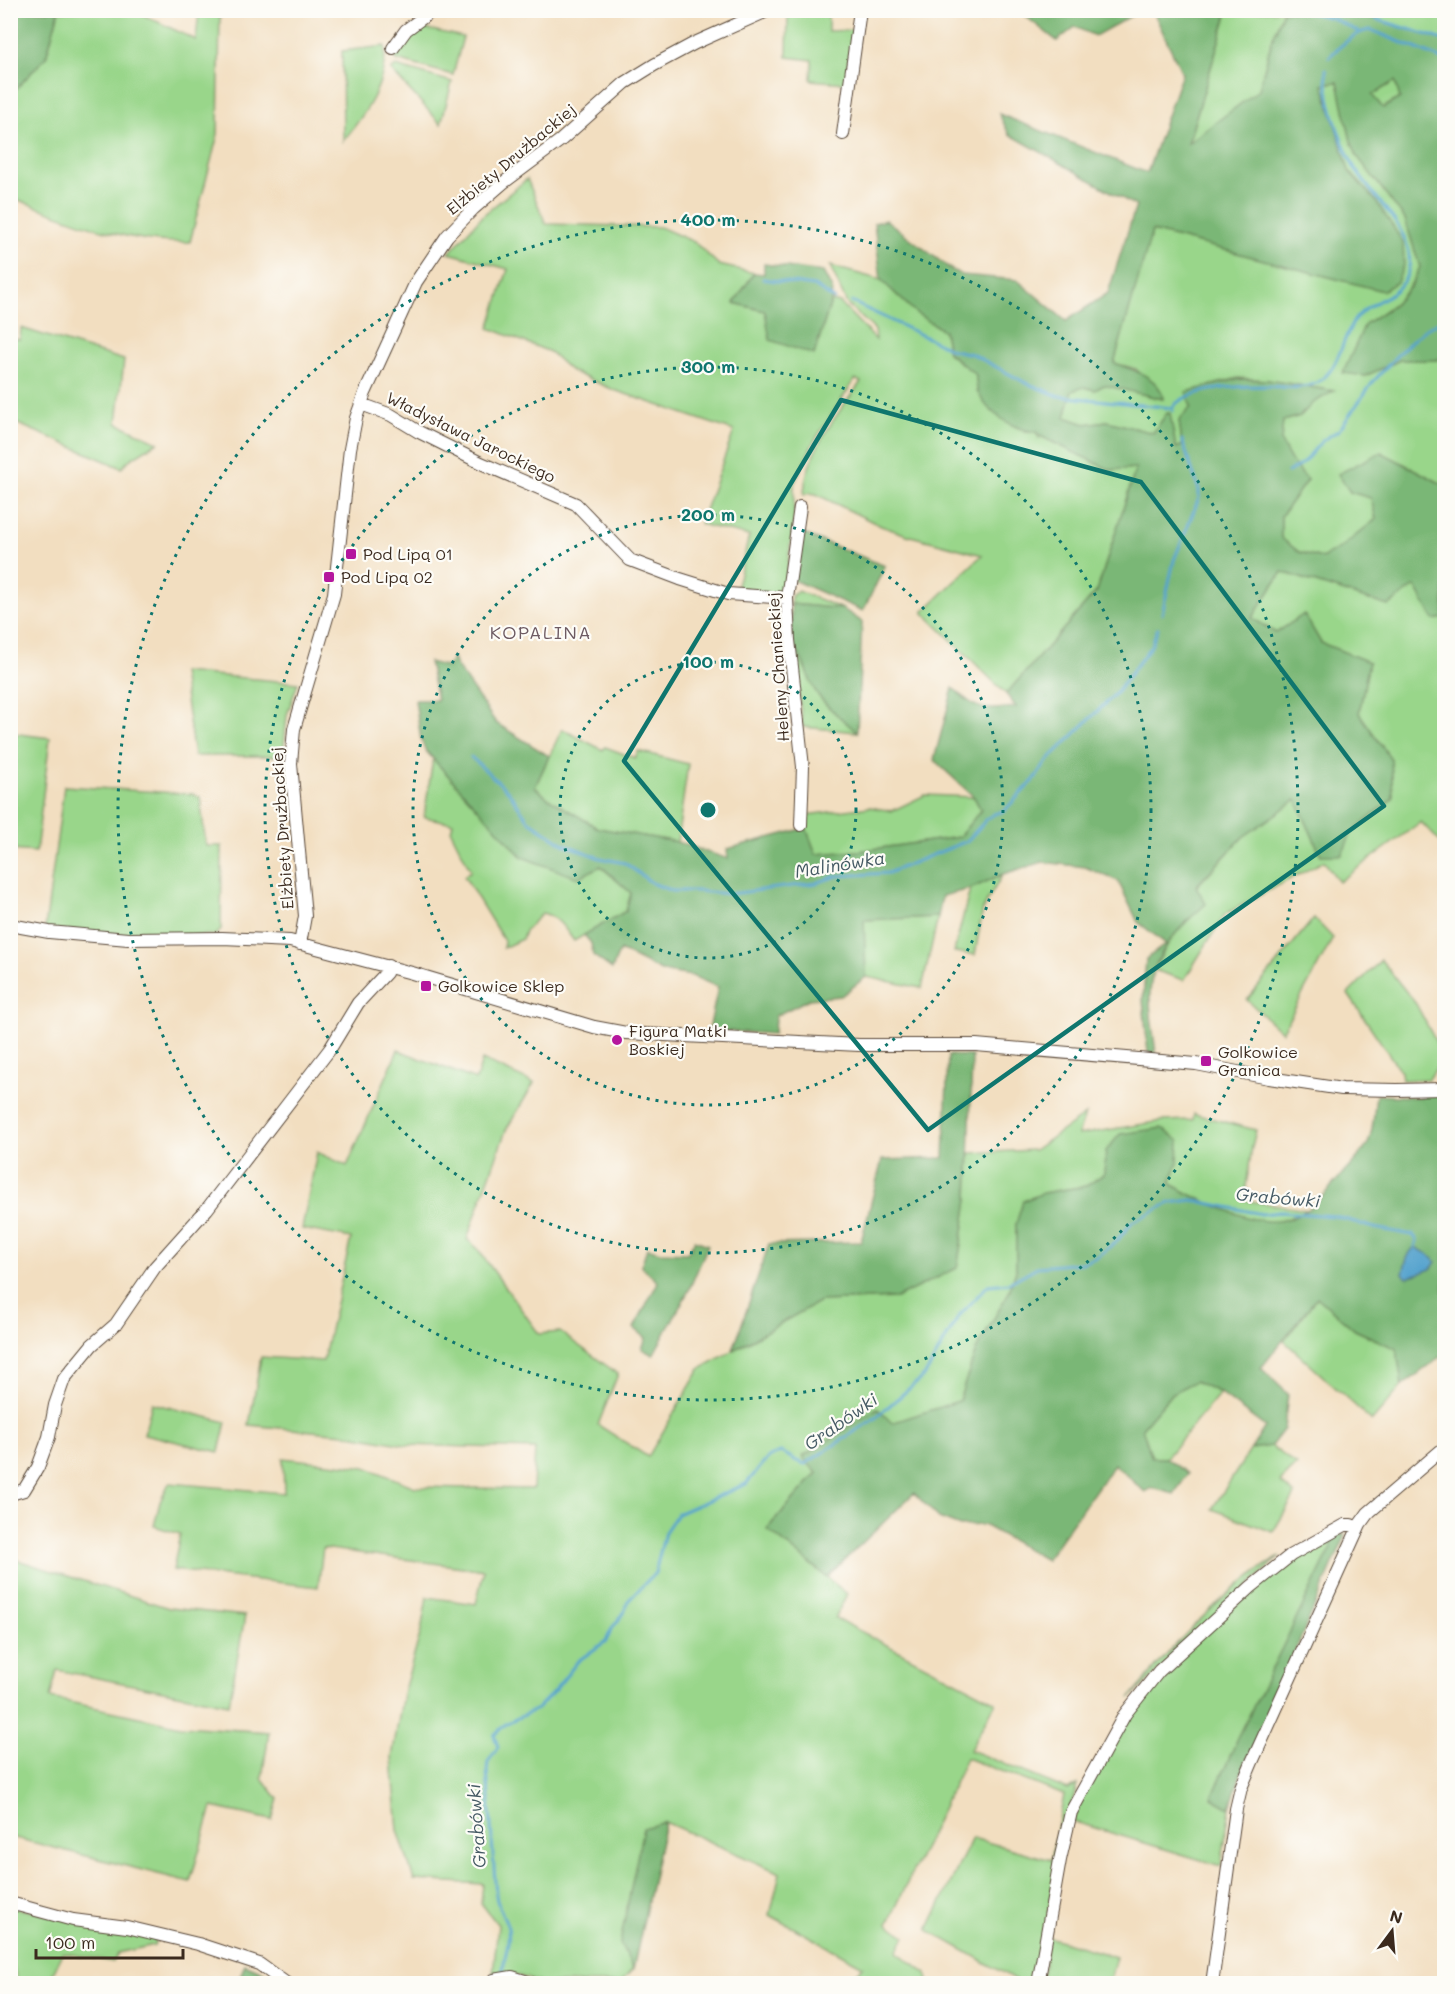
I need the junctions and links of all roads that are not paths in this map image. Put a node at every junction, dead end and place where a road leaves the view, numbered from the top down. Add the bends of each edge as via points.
1 (433, 10) edge
2 (860, 10) edge
3 (767, 11) edge
4 (393, 48) dead end
5 (843, 134) dead end
6 (361, 404) junction
7 (800, 507) dead end
8 (787, 598) junction
9 (801, 825) dead end
10 (10, 925) edge
11 (300, 944) junction
12 (388, 966) junction
13 (1444, 1089) edge
14 (1444, 1448) edge
15 (10, 1491) edge
16 (1358, 1528) junction
17 (10, 1903) edge
18 (287, 1983) edge
19 (491, 1983) edge
20 (534, 1983) edge
21 (1038, 1983) edge
22 (1212, 1983) edge

1 - 4 street via 406,30
2 - 5 street
3 - 6 street, Elżbiety Drużbackiej via 634,77 459,222 417,282
6 - 8 street, Władysława Jarockiego via 576,504 630,560 728,594
6 - 11 street, Elżbiety Drużbackiej via 350,448 334,594 296,716 292,741 305,916
7 - 8 street, Heleny Chanieckiej
8 - 9 street, Heleny Chanieckiej via 803,767
10 - 11 street via 128,939 266,939
11 - 12 street
12 - 13 street via 585,1025 626,1033 859,1045 976,1046 1196,1064 1342,1089
12 - 15 street via 223,1190 155,1267 116,1324 92,1345 64,1379 38,1467 24,1490
14 - 16 street via 1368,1513
16 - 21 street via 1345,1525 1291,1555 1159,1671 1125,1714 1071,1812
16 - 22 street via 1241,1788
17 - 18 street via 198,1944 259,1964
19 - 20 street via 512,1977

